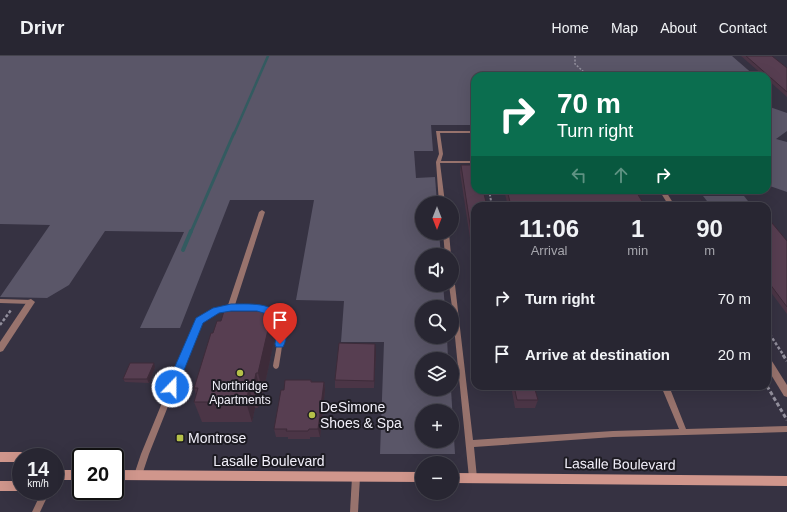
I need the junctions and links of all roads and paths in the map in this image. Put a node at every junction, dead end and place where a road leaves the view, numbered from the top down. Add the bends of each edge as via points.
1 (576, 56) edge
2 (584, 72) edge
3 (471, 132) edge
4 (438, 162) junction
5 (471, 162) edge
6 (441, 196) edge
7 (262, 212) dead end
8 (453, 292) edge
9 (0, 301) edge
10 (17, 301) junction
11 (31, 302) joint
12 (231, 307) junction
13 (0, 324) edge
14 (771, 336) edge
15 (0, 349) edge
16 (787, 361) edge
17 (276, 366) dead end
18 (771, 366) edge
19 (666, 390) edge
20 (769, 390) edge
21 (787, 392) edge
22 (787, 420) edge
23 (787, 429) edge
24 (684, 432) junction
25 (469, 444) junction
26 (0, 457) edge
27 (12, 458) edge
28 (124, 475) edge
29 (138, 475) junction
30 (356, 477) junction
31 (415, 477) edge
32 (459, 478) edge
33 (473, 478) junction
34 (787, 481) edge
35 (0, 486) edge
36 (12, 486) edge
37 (42, 500) edge
38 (36, 512) edge
39 (354, 512) edge

1 - 2 path via 575,64
3 - 4 lane via 438,132 441,154
4 - 5 lane
4 - 6 lane
7 - 12 lane
8 - 25 lane
9 - 10 lane
10 - 11 lane
10 - 13 path
11 - 15 street
12 - 17 lane via 257,308 273,313 279,320 282,334
12 - 29 lane via 216,310 199,320 144,454
14 - 16 path
18 - 21 street
19 - 24 lane
20 - 22 path
23 - 24 lane
24 - 25 lane
25 - 33 lane
26 - 27 main road
28 - 29 main road, Lasalle Boulevard
29 - 30 main road, Lasalle Boulevard
30 - 31 main road, Lasalle Boulevard
30 - 39 lane
32 - 33 main road, Lasalle Boulevard
33 - 34 main road, Lasalle Boulevard
35 - 36 main road
37 - 38 lane

